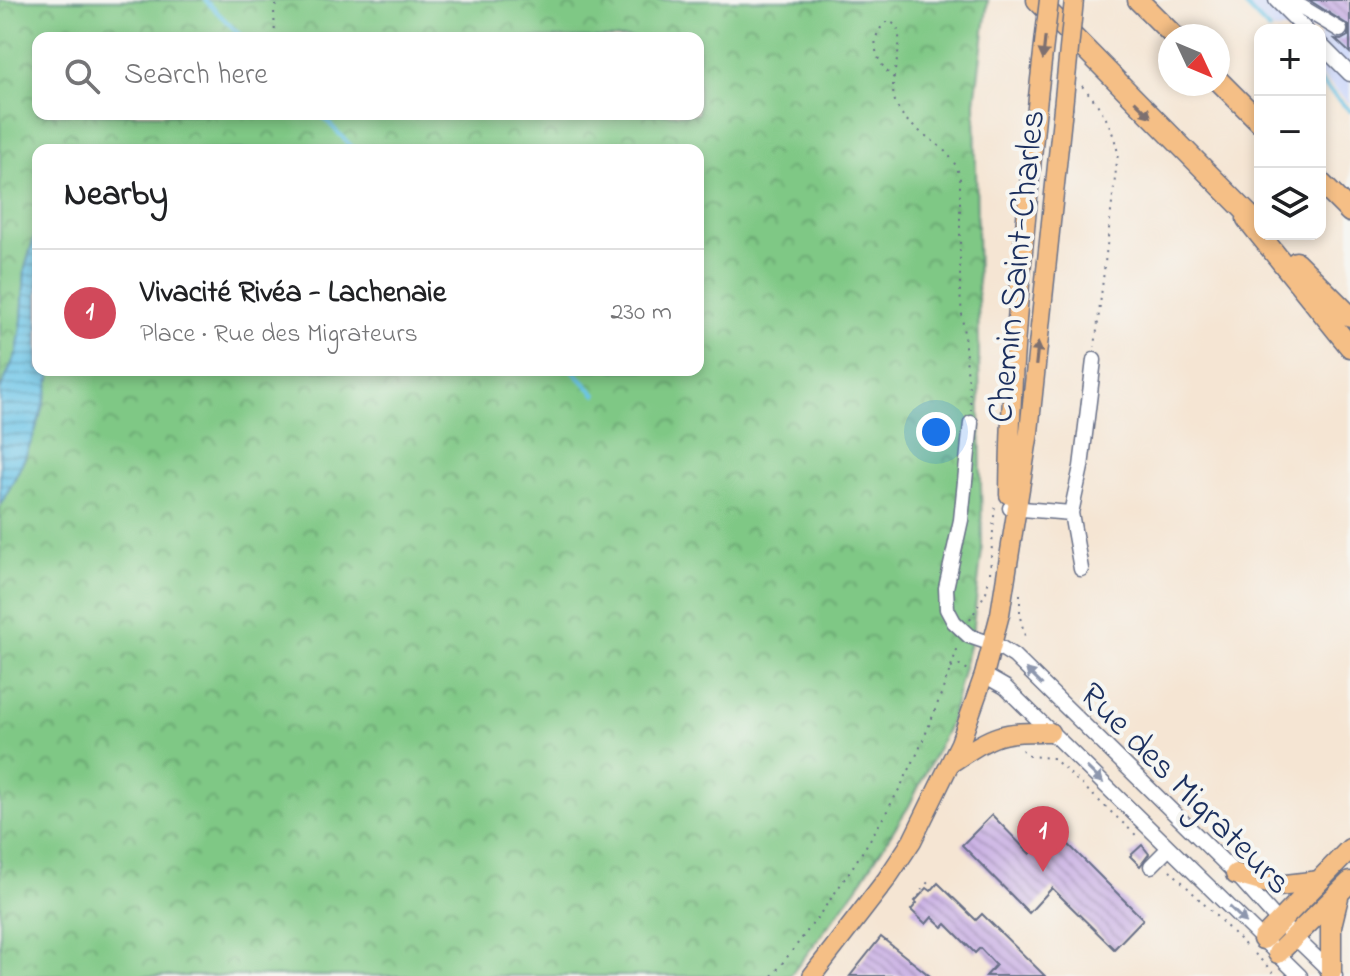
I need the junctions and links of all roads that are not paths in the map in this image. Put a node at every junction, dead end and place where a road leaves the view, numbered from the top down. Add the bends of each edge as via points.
1 (1037, 0) edge
2 (1049, 0) edge
3 (1074, 0) edge
4 (1138, 0) edge
5 (1276, 0) edge
6 (1290, 0) edge
7 (1162, 24) edge
8 (1300, 24) edge
9 (1340, 30) dead end
10 (1326, 50) edge
11 (1350, 74) edge
12 (1230, 92) edge
13 (1254, 116) edge
14 (1326, 188) edge
15 (1230, 197) junction
16 (1350, 212) edge
17 (1254, 220) edge
18 (1274, 240) edge
19 (1350, 316) edge
20 (1350, 347) edge
21 (1094, 360) road end
22 (971, 423) road end
23 (1013, 508) junction
24 (1071, 513) junction
25 (1081, 569) dead end
26 (993, 645) junction
27 (978, 674) junction
28 (1050, 732) junction
29 (951, 763) junction
30 (1169, 848) junction
31 (1350, 849) edge
32 (1158, 864) road end
33 (1236, 874) junction
34 (1319, 881) junction
35 (1344, 888) edge
36 (1286, 929) junction
37 (1270, 946) junction
38 (1333, 974) edge
39 (812, 976) edge
40 (1300, 976) edge

1 -> 15 highway
2 -> 23 main road, Chemin Saint-Charles, bridge via 1017,311 1009,431
23 -> 3 main road, Chemin Saint-Charles, bridge via 1029,432
4 - 7 highway
5 - 8 street
6 - 9 street
10 - 11 street
12 - 13 highway
14 - 16 highway
15 - 17 highway
15 - 20 highway
18 - 19 highway
21 - 24 street
22 - 26 street, Rue des Migrateurs via 946,600 964,633
23 - 24 street
23 - 26 main road, Chemin Saint-Charles
24 - 25 street
26 - 27 main road, Chemin Saint-Charles
33 -> 26 street, Rue des Migrateurs via 1014,656
27 - 28 street, Rue des Migrateurs via 1001,683
27 - 29 main road, Chemin Saint-Charles
28 - 29 main road via 999,735
28 -> 30 street, Rue des Migrateurs
29 - 39 main road, Chemin Saint-Charles via 901,858
30 - 32 street
30 -> 37 street, Rue des Migrateurs
31 - 34 highway
33 - 34 highway via 1278,886
33 - 36 street, Rue des Migrateurs
34 - 36 highway
35 - 36 highway
35 - 38 highway via 1331,926
36 - 37 highway
36 - 38 street, Rue des Migrateurs
37 - 40 street, Rue des Migrateurs

